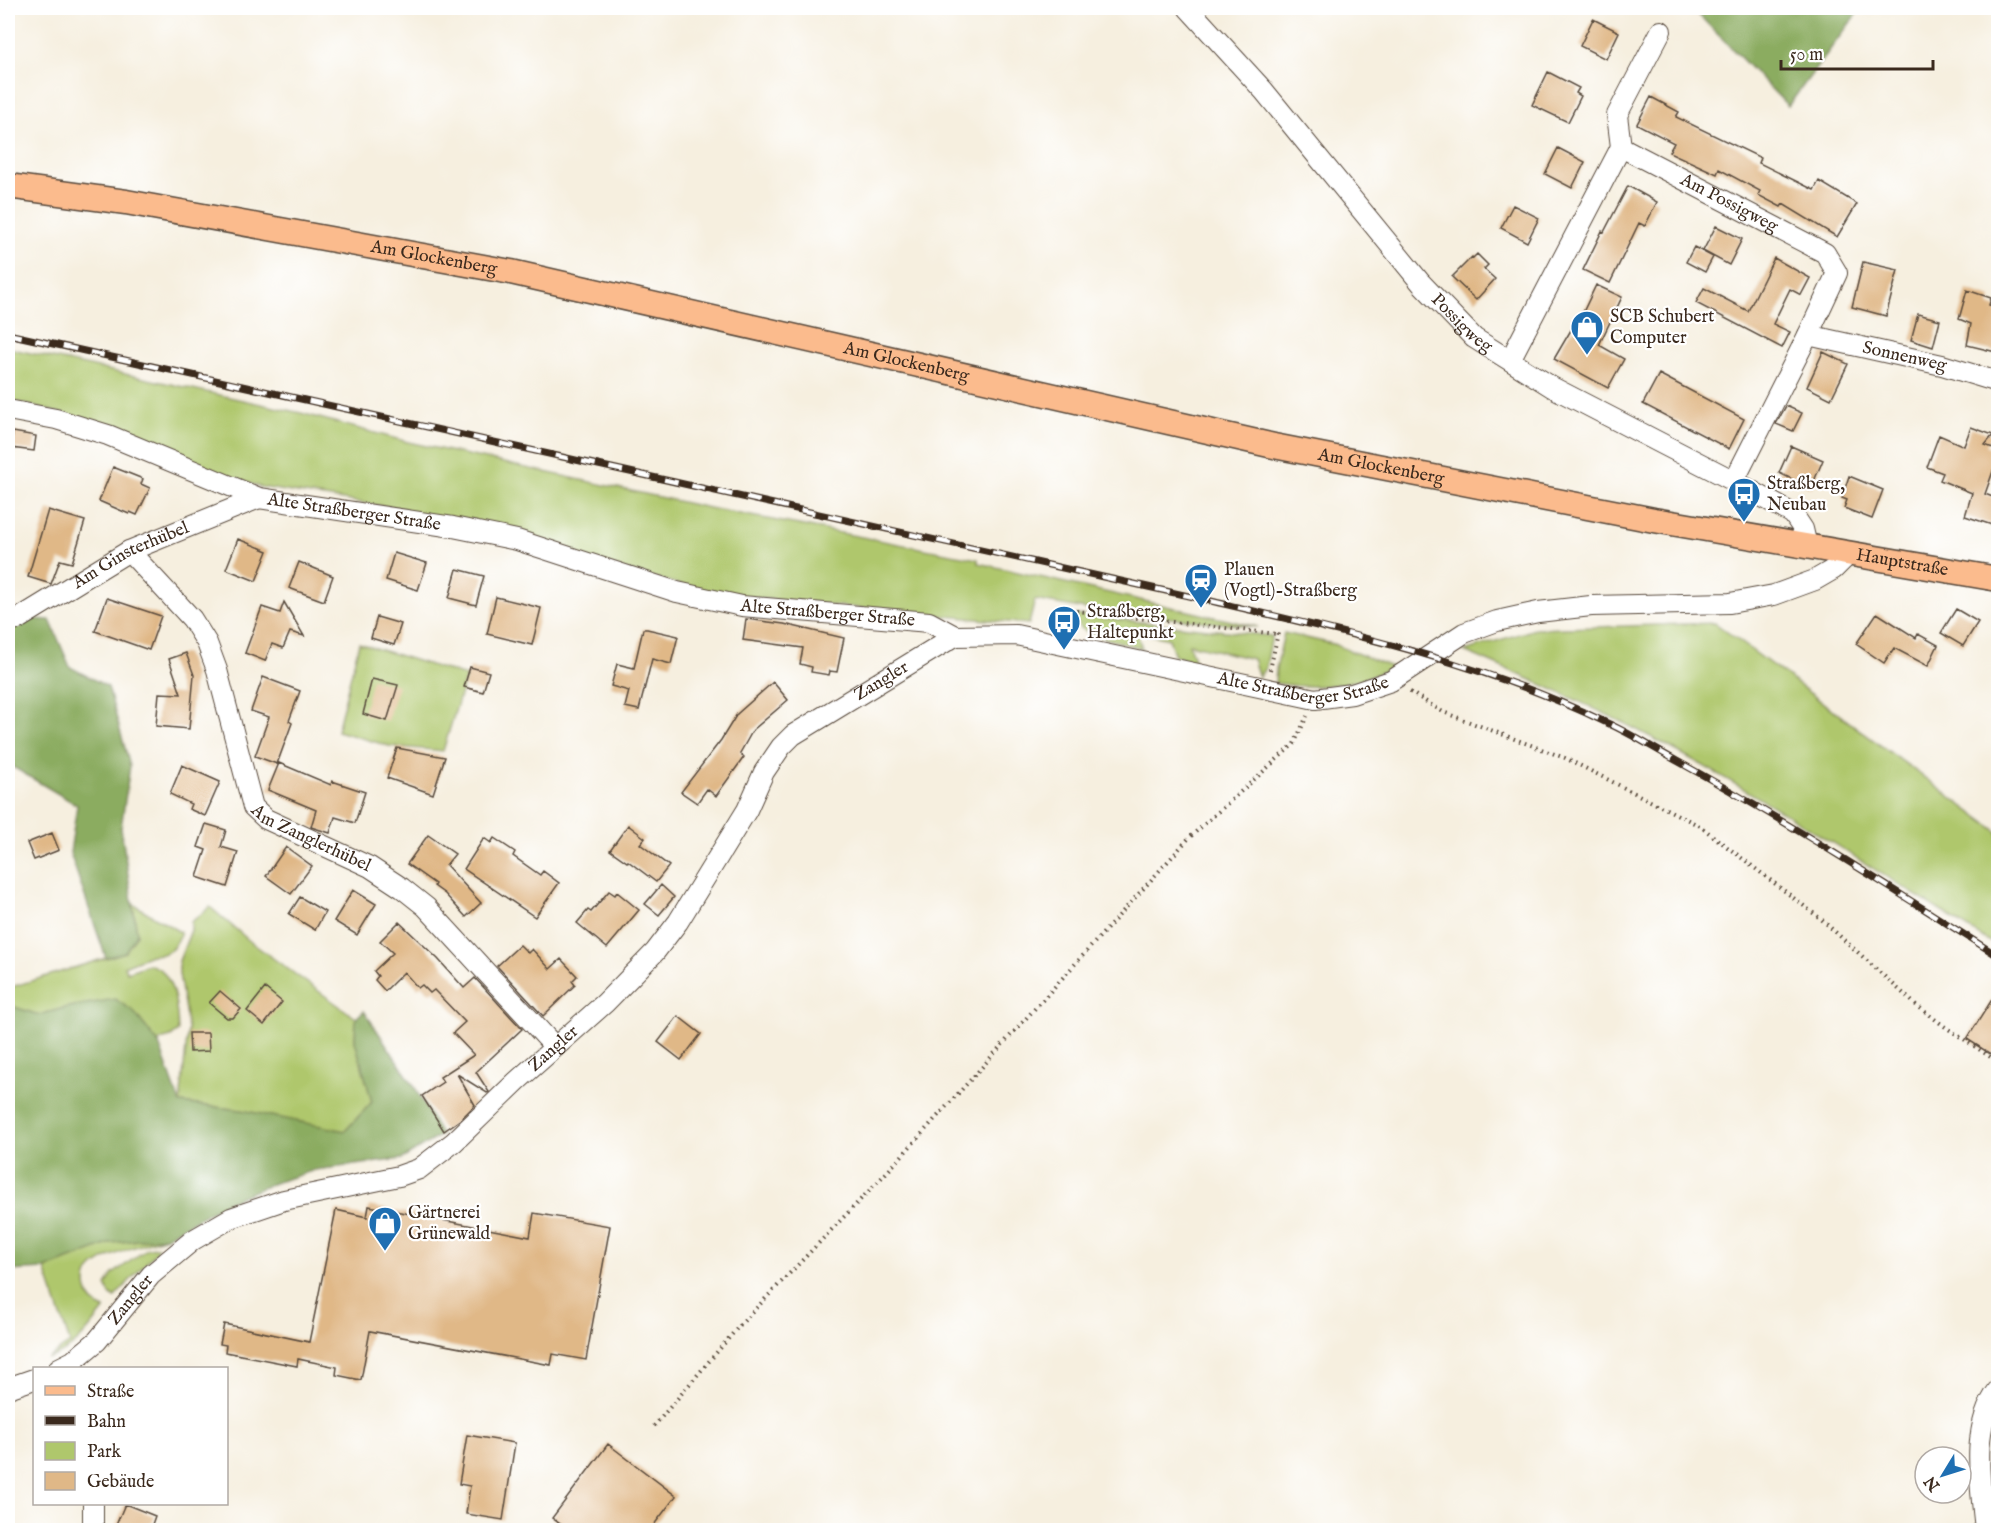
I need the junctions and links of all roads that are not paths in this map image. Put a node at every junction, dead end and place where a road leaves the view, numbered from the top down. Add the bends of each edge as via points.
1 (1188, 8) edge
2 (1661, 31) dead end
3 (1621, 147) junction
4 (8, 186) edge
5 (1809, 335) junction
6 (1510, 360) junction
7 (1998, 382) edge
8 (8, 410) edge
9 (1734, 481) junction
10 (259, 498) junction
11 (1807, 546) junction
12 (129, 551) junction
13 (1850, 553) junction
14 (1998, 579) edge
15 (8, 620) edge
16 (955, 636) junction
17 (555, 1047) junction
18 (70, 1366) edge
19 (33, 1379) edge
20 (8, 1388) edge
21 (1998, 1390) edge
22 (93, 1505) edge
23 (93, 1530) edge
24 (1985, 1530) edge

1 - 6 street, Possigweg via 1264,91 1421,283 1474,338
2 - 3 street via 1617,115
3 - 5 street, Am Possigweg via 1826,253 1837,273
3 - 6 street
4 - 11 main road, Am Glockenberg via 126,202 511,272 1274,446
5 - 7 street, Sonnenweg
5 - 9 street, Am Possigweg
6 - 9 street, Possigweg via 1552,387
8 - 10 street, Alte Straßberger Straße via 108,435
9 - 11 street, Possigweg via 1793,514 1803,529
10 - 12 street, Am Ginsterhübel
10 - 16 street, Alte Straßberger Straße via 517,540 677,592 742,606 929,622
11 - 13 main road, Hauptstraße
12 - 15 street, Am Ginsterhübel via 18,619
12 - 17 street, Am Zanglerhübel via 192,620 207,643 253,807 267,819 370,867 410,894
13 - 14 main road, Hauptstraße
13 - 16 street, Alte Straßberger Straße via 1815,580 1763,597 1730,603 1591,606 1497,621 1464,633 1391,681 1352,694 1315,699 1016,635
16 - 17 street, Zangler via 793,735 781,747 678,922 605,1003
17 - 18 street, Zangler via 454,1142 419,1169 284,1200 231,1218 193,1240 151,1275 97,1341
19 - 20 street
21 - 24 street via 1990,1401 1981,1430 1979,1462
22 - 23 street

